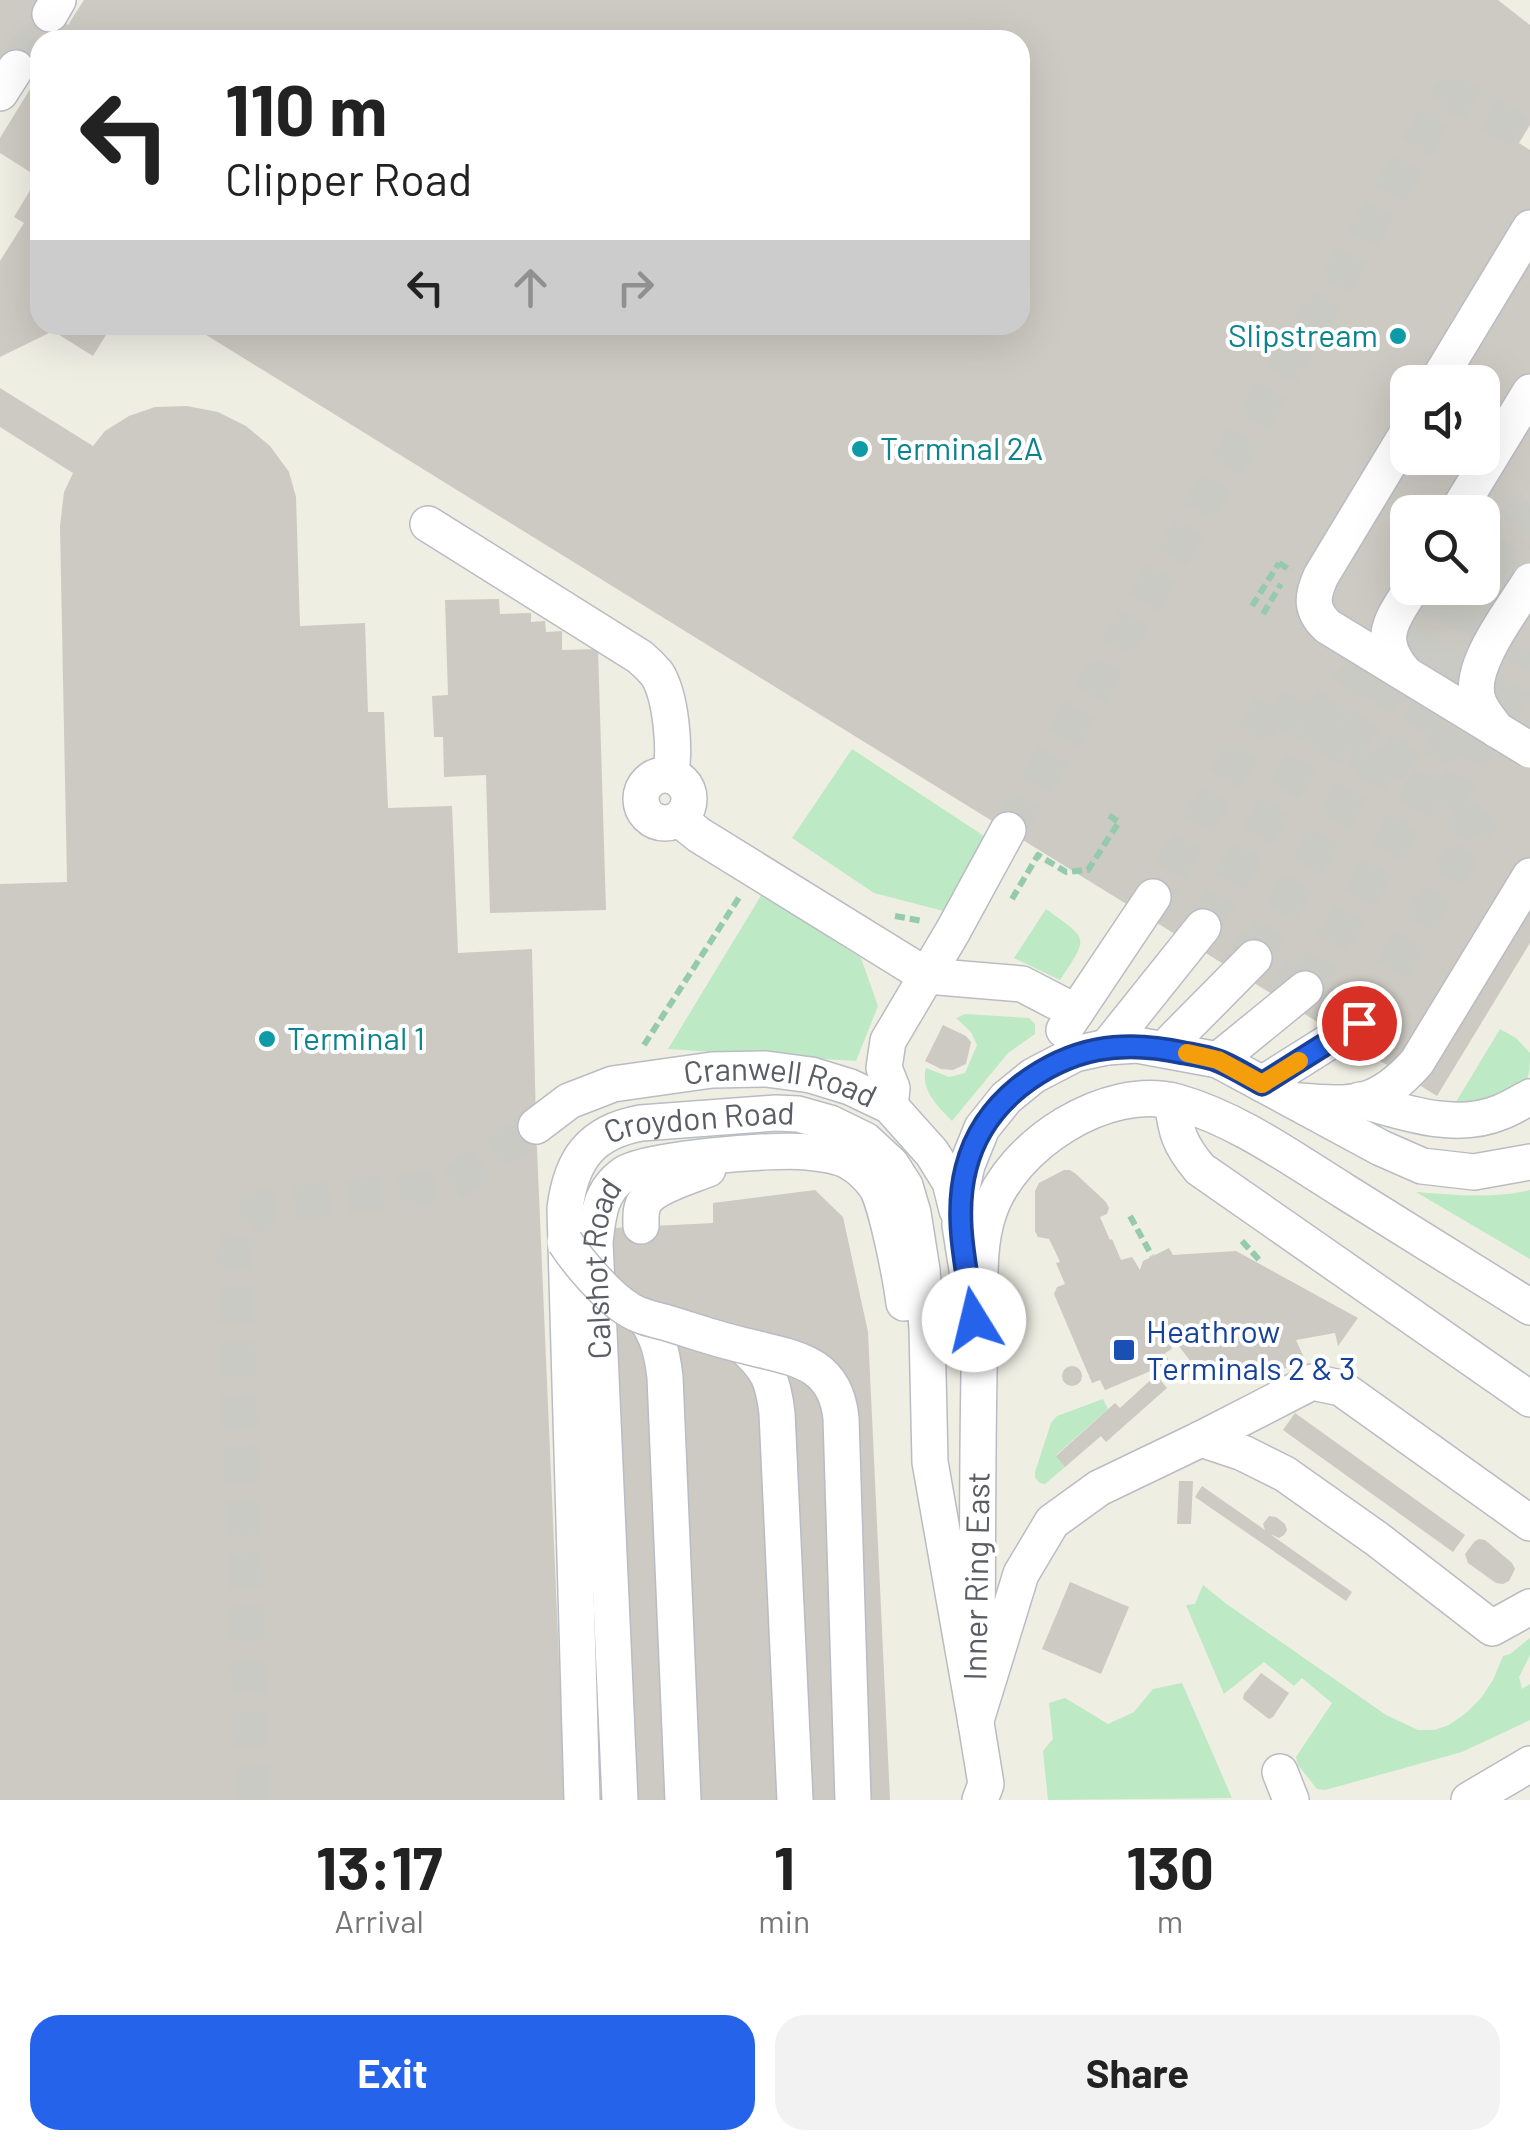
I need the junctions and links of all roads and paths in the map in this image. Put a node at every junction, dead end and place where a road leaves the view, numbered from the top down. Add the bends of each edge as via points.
1 (348, 24) dead end
2 (347, 30) edge
3 (1530, 228) edge
4 (1447, 365) edge
5 (1530, 392) edge
6 (1390, 462) edge
7 (1467, 495) edge
8 (428, 524) dead end
9 (1279, 563) dead end
10 (1288, 569) dead end
11 (1530, 581) edge
12 (1401, 605) edge
13 (1252, 606) dead end
14 (1261, 613) dead end
15 (1406, 675) junction
16 (1498, 730) junction
17 (1530, 750) edge
18 (1104, 813) dead end
19 (1008, 830) tunnel mouth
20 (757, 870) junction
21 (1530, 876) edge
22 (1153, 897) dead end
23 (1008, 907) dead end
24 (884, 914) dead end
25 (957, 924) junction
26 (1203, 927) tunnel mouth
27 (1254, 958) tunnel mouth
28 (924, 980) junction
29 (1304, 989) tunnel mouth
30 (1076, 1012) junction
31 (1359, 1023) dead end
32 (1107, 1047) junction
33 (629, 1048) dead end
34 (1165, 1048) junction
35 (1218, 1060) junction
36 (1033, 1076) junction
37 (1262, 1084) junction
38 (891, 1097) junction
39 (1530, 1097) edge
40 (1360, 1100) junction
41 (1172, 1101) junction
42 (1294, 1101) junction
43 (536, 1126) tunnel mouth
44 (746, 1154) junction
45 (1530, 1162) edge
46 (1130, 1216) dead end
47 (960, 1225) junction
48 (641, 1226) dead end
49 (564, 1242) junction
50 (1152, 1256) dead end
51 (1530, 1308) edge
52 (644, 1316) junction
53 (743, 1346) junction
54 (979, 1351) junction
55 (1530, 1400) edge
56 (1201, 1439) junction
57 (930, 1462) junction
58 (1530, 1523) edge
59 (1530, 1607) edge
60 (976, 1723) junction
61 (1530, 1764) edge
62 (986, 1795) edge
63 (582, 1800) edge
64 (620, 1800) edge
65 (682, 1800) edge
66 (795, 1800) edge
67 (853, 1800) edge
68 (1470, 1800) edge

1 - 2 path
3 - 4 street
5 - 7 street
6 - 15 street, bridge via 1321,576 1312,604 1327,626
8 - 20 street via 655,672 671,731 670,776 688,790 679,819
9 - 13 path
10 - 14 path
11 - 16 street, bridge via 1476,676 1477,697
12 - 15 street, bridge via 1388,649
15 - 16 street, bridge
16 - 17 street, bridge
18 - 23 path via 1119,822 1088,870 1066,872 1038,856
19 - 25 street
20 - 28 street
20 - 33 path via 645,1044
21 - 40 street via 1408,1073
22 - 30 street
24 - 25 path via 921,921 938,914
25 - 28 street
26 - 32 street
27 - 34 street
28 - 30 street via 1022,984
28 - 38 street via 888,1040 884,1068
29 - 35 street
30 - 36 street
31 - 37 street
32 - 34 street
32 - 36 street via 1075,1054
34 - 35 street
35 - 37 street
36 - 47 street via 982,1128 966,1165
37 - 42 street
38 - 43 street, Cranwell Road via 811,1075 712,1070 612,1084 569,1101
38 - 47 street, Cranwell Road via 950,1182
39 - 40 street via 1498,1114 1458,1122
40 - 42 street
41 - 51 street via 1246,1132
41 - 54 street via 1138,1099 1081,1115 1025,1155 1004,1180 988,1212 982,1248
41 - 55 street via 1183,1148 1200,1169
42 - 45 street via 1422,1166 1474,1172
44 - 48 street via 655,1191 641,1210
44 - 57 street, Calshot Road via 805,1152 850,1162 876,1186 902,1286
44 - 64 street, Calshot Road via 628,1170 604,1194 599,1210 595,1242
46 - 50 path
47 - 54 street
49 - 52 street, bridge via 622,1305
49 - 57 street, Croydon Road via 567,1192 581,1157 622,1126 787,1114 830,1123 865,1140 891,1164 913,1213 926,1328
49 - 63 street, Croydon Road
52 - 53 street, bridge
52 - 65 street via 662,1350
53 - 66 street via 768,1371 777,1412
53 - 67 street, bridge via 813,1366 840,1403
54 - 60 street, Inner Ring East
56 - 58 street via 1312,1382 1341,1388
56 - 59 street via 1285,1474 1492,1628
56 - 60 street via 1099,1488 1052,1522 1021,1574
57 - 60 street, Croydon Road
60 - 62 street, Inner Ring East
61 - 68 street

